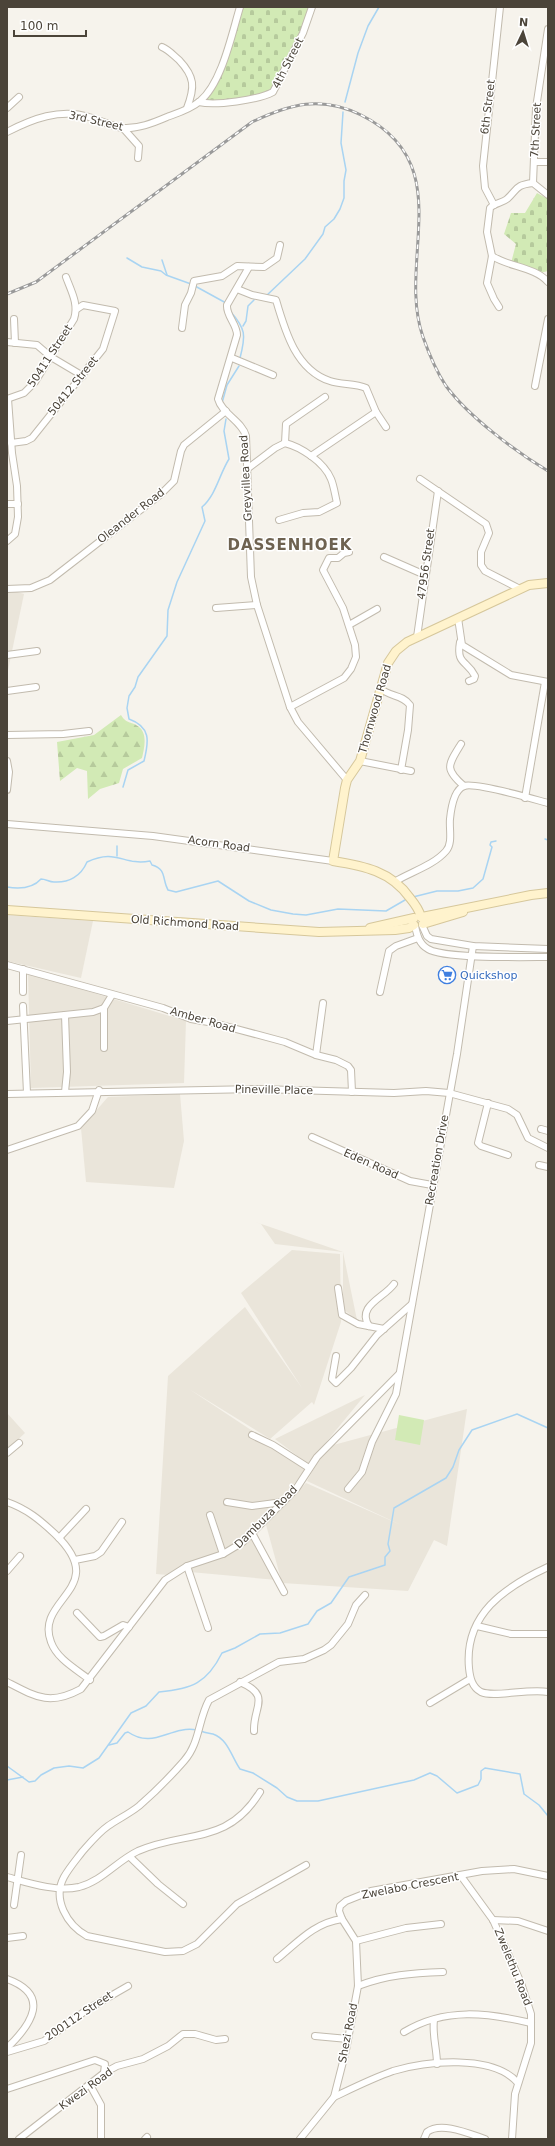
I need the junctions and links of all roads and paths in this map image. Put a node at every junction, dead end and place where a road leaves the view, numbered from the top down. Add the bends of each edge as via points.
1 (240, 7) edge
2 (312, 7) edge
3 (500, 7) edge
4 (548, 29) edge
5 (162, 47) dead end
6 (19, 97) dead end
7 (199, 102) junction
8 (7, 108) edge
9 (187, 108) junction
10 (123, 128) junction
11 (7, 132) edge
12 (138, 158) dead end
13 (534, 162) junction
14 (548, 162) edge
15 (533, 183) junction
16 (548, 195) edge
17 (494, 205) junction
18 (280, 245) dead end
19 (492, 256) junction
20 (249, 267) junction
21 (66, 277) dead end
22 (548, 282) edge
23 (237, 290) junction
24 (499, 307) dead end
25 (77, 309) junction
26 (14, 319) dead end
27 (548, 319) edge
28 (182, 328) dead end
29 (7, 342) edge
30 (15, 343) junction
31 (51, 357) junction
32 (232, 358) junction
33 (273, 375) dead end
34 (83, 376) junction
35 (535, 386) dead end
36 (325, 397) dead end
37 (7, 399) edge
38 (226, 411) junction
39 (376, 412) junction
40 (386, 427) dead end
41 (11, 443) junction
42 (285, 443) junction
43 (311, 456) junction
44 (247, 469) junction
45 (420, 479) dead end
46 (438, 491) junction
47 (7, 504) edge
48 (18, 504) junction
49 (279, 520) dead end
50 (7, 541) edge
51 (349, 552) dead end
52 (384, 557) dead end
53 (425, 575) junction
54 (548, 583) edge
55 (7, 589) edge
56 (520, 589) junction
57 (257, 605) junction
58 (216, 608) dead end
59 (377, 609) dead end
60 (458, 618) junction
61 (349, 625) junction
62 (417, 637) junction
63 (460, 642) junction
64 (37, 651) dead end
65 (7, 655) edge
66 (469, 681) dead end
67 (547, 682) edge
68 (36, 687) dead end
69 (380, 688) junction
70 (7, 692) edge
71 (290, 707) junction
72 (89, 731) dead end
73 (7, 735) edge
74 (461, 744) dead end
75 (7, 761) edge
76 (360, 761) junction
77 (401, 770) junction
78 (412, 771) dead end
79 (347, 780) junction
80 (464, 786) junction
81 (7, 790) edge
82 (525, 798) junction
83 (548, 802) edge
84 (7, 824) edge
85 (333, 861) junction
86 (396, 881) junction
87 (548, 894) edge
88 (7, 910) edge
89 (418, 921) junction
90 (418, 938) junction
91 (473, 946) junction
92 (548, 949) edge
93 (472, 955) junction
94 (548, 957) edge
95 (7, 965) edge
96 (23, 969) junction
97 (23, 992) dead end
98 (380, 992) dead end
99 (112, 995) junction
100 (324, 1003) dead end
101 (23, 1006) dead end
102 (104, 1008) junction
103 (65, 1015) junction
104 (23, 1019) junction
105 (7, 1021) edge
106 (104, 1048) dead end
107 (316, 1055) junction
108 (99, 1090) junction
109 (64, 1092) junction
110 (352, 1092) junction
111 (27, 1093) junction
112 (449, 1093) junction
113 (7, 1094) edge
114 (488, 1103) junction
115 (541, 1129) dead end
116 (548, 1131) edge
117 (312, 1137) dead end
118 (548, 1148) edge
119 (7, 1150) edge
120 (508, 1155) dead end
121 (539, 1165) dead end
122 (548, 1167) edge
123 (432, 1185) junction
124 (394, 1284) dead end
125 (338, 1288) dead end
126 (412, 1304) junction
127 (369, 1326) junction
128 (384, 1329) junction
129 (336, 1356) dead end
130 (399, 1374) junction
131 (252, 1434) dead end
132 (19, 1443) dead end
133 (7, 1453) edge
134 (309, 1468) junction
135 (348, 1489) dead end
136 (287, 1499) junction
137 (7, 1502) edge
138 (227, 1502) dead end
139 (86, 1509) dead end
140 (210, 1515) dead end
141 (122, 1522) dead end
142 (252, 1533) junction
143 (58, 1538) junction
144 (223, 1554) junction
145 (20, 1556) dead end
146 (75, 1560) junction
147 (187, 1566) junction
148 (548, 1567) edge
149 (7, 1571) edge
150 (284, 1592) dead end
151 (365, 1596) dead end
152 (77, 1613) dead end
153 (129, 1626) junction
154 (477, 1626) junction
155 (208, 1628) dead end
156 (548, 1634) edge
157 (470, 1679) junction
158 (90, 1680) junction
159 (7, 1682) edge
160 (240, 1682) junction
161 (548, 1692) edge
162 (430, 1703) dead end
163 (254, 1731) dead end
164 (260, 1792) dead end
165 (21, 1855) dead end
166 (130, 1856) junction
167 (306, 1866) dead end
168 (461, 1876) junction
169 (548, 1876) edge
170 (7, 1878) edge
171 (18, 1880) junction
172 (60, 1888) junction
173 (183, 1904) dead end
174 (14, 1905) dead end
175 (342, 1919) junction
176 (493, 1920) junction
177 (441, 1924) dead end
178 (548, 1931) edge
179 (23, 1936) dead end
180 (7, 1938) edge
181 (356, 1940) junction
182 (277, 1959) dead end
183 (443, 1972) dead end
184 (7, 1979) edge
185 (128, 1986) dead end
186 (358, 1986) junction
187 (434, 2020) junction
188 (532, 2023) junction
189 (404, 2032) dead end
190 (315, 2036) dead end
191 (348, 2038) junction
192 (225, 2039) dead end
193 (7, 2048) edge
194 (7, 2052) edge
195 (437, 2064) junction
196 (104, 2073) junction
197 (518, 2083) junction
198 (90, 2085) junction
199 (7, 2089) edge
200 (334, 2097) junction
201 (19, 2139) edge
202 (102, 2139) edge
203 (300, 2139) edge
204 (424, 2139) edge
205 (485, 2139) edge
206 (512, 2139) edge

1 - 7 street, 3rd Street via 225,59
2 - 7 street, 4th Street via 303,33 273,92 259,97 212,104
3 - 17 street, 6th Street via 482,166 485,188
4 - 13 street, 7th Street via 536,108
5 - 9 street via 174,55 191,76
6 - 8 street
7 - 9 street, 3rd Street
9 - 10 street, 3rd Street via 142,126
10 - 11 street, 3rd Street via 88,116 64,113 38,119
10 - 12 street via 139,146
13 - 14 street
13 - 15 street, 7th Street
15 - 16 street
15 - 17 street via 517,186 508,198
17 - 19 street via 490,208 488,219 489,247
18 - 20 street via 278,258 268,266
19 - 22 street via 540,275
19 - 24 street via 487,282
20 - 23 street, Greyvillea Road
20 - 28 street via 234,266 222,276 194,281 192,293 185,305
21 - 25 street
23 - 32 street, Greyvillea Road via 228,302 227,308 237,331
23 - 39 street via 252,296 276,300 291,347 303,362 324,380 366,388
25 - 31 street, 50411 Street via 70,328
25 - 34 street, 50412 Street via 83,305 115,311 105,344
26 - 30 street
27 - 35 street
29 - 30 street
30 - 31 street via 37,345
31 - 34 street
31 - 37 street, 50411 Street via 28,390
32 - 33 street
32 - 38 street, Greyvillea Road via 218,396 220,405
34 - 41 street, 50412 Street via 64,395 30,439
36 - 42 street via 286,424
37 - 41 street, 50411 Street
38 - 44 street, Greyvillea Road via 245,431
38 - 55 street, Oleander Road via 184,445 174,481 161,494 56,576 31,588
39 - 40 street
39 - 43 street
41 - 48 street, 50411 Street
42 - 43 street via 297,446
42 - 44 street
43 - 49 street via 331,478 336,503 319,512 303,513
44 - 57 street, Greyvillea Road via 251,577
45 - 46 street
46 - 53 street, 47956 Street
46 - 56 street via 486,524 488,533 481,552 481,565 485,571
47 - 48 street
48 - 50 street, 50411 Street via 15,534
51 - 61 street via 338,558 329,558 323,567
52 - 53 street
53 - 62 street, 47956 Street
54 - 56 street, Thornwood Road
56 - 60 street, Thornwood Road
57 - 58 street
57 - 71 street, Greyvillea Road
59 - 61 street
60 - 62 street, Thornwood Road
60 - 63 street
61 - 71 street via 356,652 351,669 344,678
62 - 69 street, Thornwood Road via 404,644 392,656
63 - 66 street via 460,660 475,676
63 - 67 street via 510,675
64 - 65 street
67 - 82 street
68 - 70 street
69 - 76 street, Thornwood Road
69 - 77 street via 403,698 410,705
71 - 79 street, Greyvillea Road via 298,722
72 - 73 street
74 - 80 street via 449,768 451,774
75 - 81 street
76 - 77 street
76 - 79 street, Thornwood Road
77 - 78 street
79 - 85 street, Thornwood Road
80 - 82 street via 481,786
80 - 86 street via 456,796 452,809 447,850 435,860
82 - 83 street
84 - 85 street, Acorn Road via 153,836
85 - 86 street, Acorn Road via 369,867
86 - 89 street, Acorn Road via 416,905
87 - 89 street, Old Richmond Road via 531,895
88 - 89 street, Old Richmond Road via 319,932 395,930
89 - 90 street
89 - 91 street via 427,936 432,939
90 - 93 street via 429,950
90 - 98 street via 389,951
91 - 92 street
91 - 93 street, Recreation Drive
93 - 94 street
93 - 112 street, Recreation Drive
95 - 96 street, Amber Road
96 - 97 street
96 - 99 street, Amber Road
99 - 102 street
99 - 107 street, Amber Road via 163,1008 191,1019 284,1042
100 - 107 street
101 - 104 street
102 - 103 street
102 - 106 street
103 - 104 street
103 - 109 street via 67,1072
104 - 105 street
104 - 111 street
107 - 110 street, Amber Road via 348,1066 353,1077
108 - 109 street, Pineville Place
108 - 110 street, Pineville Place via 259,1089
108 - 119 street via 92,1111 78,1126
109 - 111 street, Pineville Place
110 - 112 street, Pineville Place
111 - 113 street, Pineville Place
112 - 114 street, Pineville Place
112 - 123 street, Recreation Drive
114 - 118 street, Pineville Place via 514,1112 528,1138
114 - 120 street via 478,1143
115 - 116 street
117 - 123 street, Eden Road via 410,1181
121 - 122 street
123 - 126 street, Recreation Drive
124 - 127 street via 365,1311 365,1320
125 - 127 street via 342,1315 358,1324
126 - 128 street
126 - 130 street, Recreation Drive
127 - 128 street
128 - 129 street via 336,1383 332,1379
130 - 134 street, Dambuza Road via 328,1444
130 - 135 street, Recreation Drive via 396,1394 375,1435 362,1472
131 - 134 street
132 - 133 street
134 - 136 street, Dambuza Road
136 - 138 street via 279,1504 252,1506
136 - 142 street, Dambuza Road
137 - 143 street via 38,1518
139 - 143 street
140 - 144 street
141 - 146 street via 100,1552 95,1556
142 - 144 street, Dambuza Road via 234,1549
142 - 150 street
143 - 146 street via 71,1550
144 - 147 street, Dambuza Road
145 - 149 street
146 - 158 street via 76,1576 73,1585 50,1618 50,1641 56,1652
147 - 153 street, Dambuza Road via 165,1580
147 - 155 street
148 - 154 street via 500,1594 482,1615
151 - 160 street via 356,1605 348,1624 331,1645 304,1659 279,1662
152 - 153 street via 100,1637 124,1625
153 - 158 street, Dambuza Road
154 - 156 street via 511,1634
154 - 157 street via 469,1654
157 - 161 street via 474,1686 486,1694 532,1690
157 - 162 street
158 - 159 street, Dambuza Road via 68,1697 52,1700
160 - 163 street via 253,1688 259,1696
160 - 172 street via 209,1700 198,1737 185,1759 138,1807 107,1826 91,1841 64,1877
164 - 166 street via 249,1809 214,1833 156,1845
165 - 171 street
166 - 172 street via 95,1881 79,1887
166 - 173 street
167 - 172 street via 237,1904 197,1944 176,1952 87,1936 78,1931 63,1912
168 - 169 street, Zwelabo Crescent via 500,1869
168 - 175 street, Zwelabo Crescent via 358,1895 340,1906
168 - 176 street, Zwelethu Road
170 - 171 street
171 - 172 street
171 - 174 street
175 - 181 street
175 - 182 street via 325,1923 308,1932
176 - 178 street via 518,1921
176 - 188 street, Zwelethu Road via 528,1998
177 - 181 street via 406,1928
179 - 180 street
181 - 186 street, Shezi Road
183 - 186 street via 398,1975 372,1980
184 - 193 street via 24,1987 34,2002 31,2020
185 - 194 street, 200112 Street via 88,2009 44,2040
186 - 191 street, Shezi Road
187 - 188 street via 454,2014 467,2014
187 - 189 street
187 - 195 street
188 - 197 street, Zwelethu Road via 531,2043
190 - 191 street
191 - 200 street, Shezi Road
192 - 196 street, Kwezi Road via 216,2040 196,2034 183,2034 168,2046 143,2059 117,2066
195 - 197 street via 461,2062 500,2069
195 - 200 street via 391,2072
196 - 198 street, Kwezi Road
196 - 199 street via 104,2064 95,2060
197 - 206 street, Zwelethu Road
198 - 201 street, Kwezi Road
198 - 202 street via 101,2105
200 - 203 street, Shezi Road
204 - 205 street via 427,2132 437,2128 448,2128

